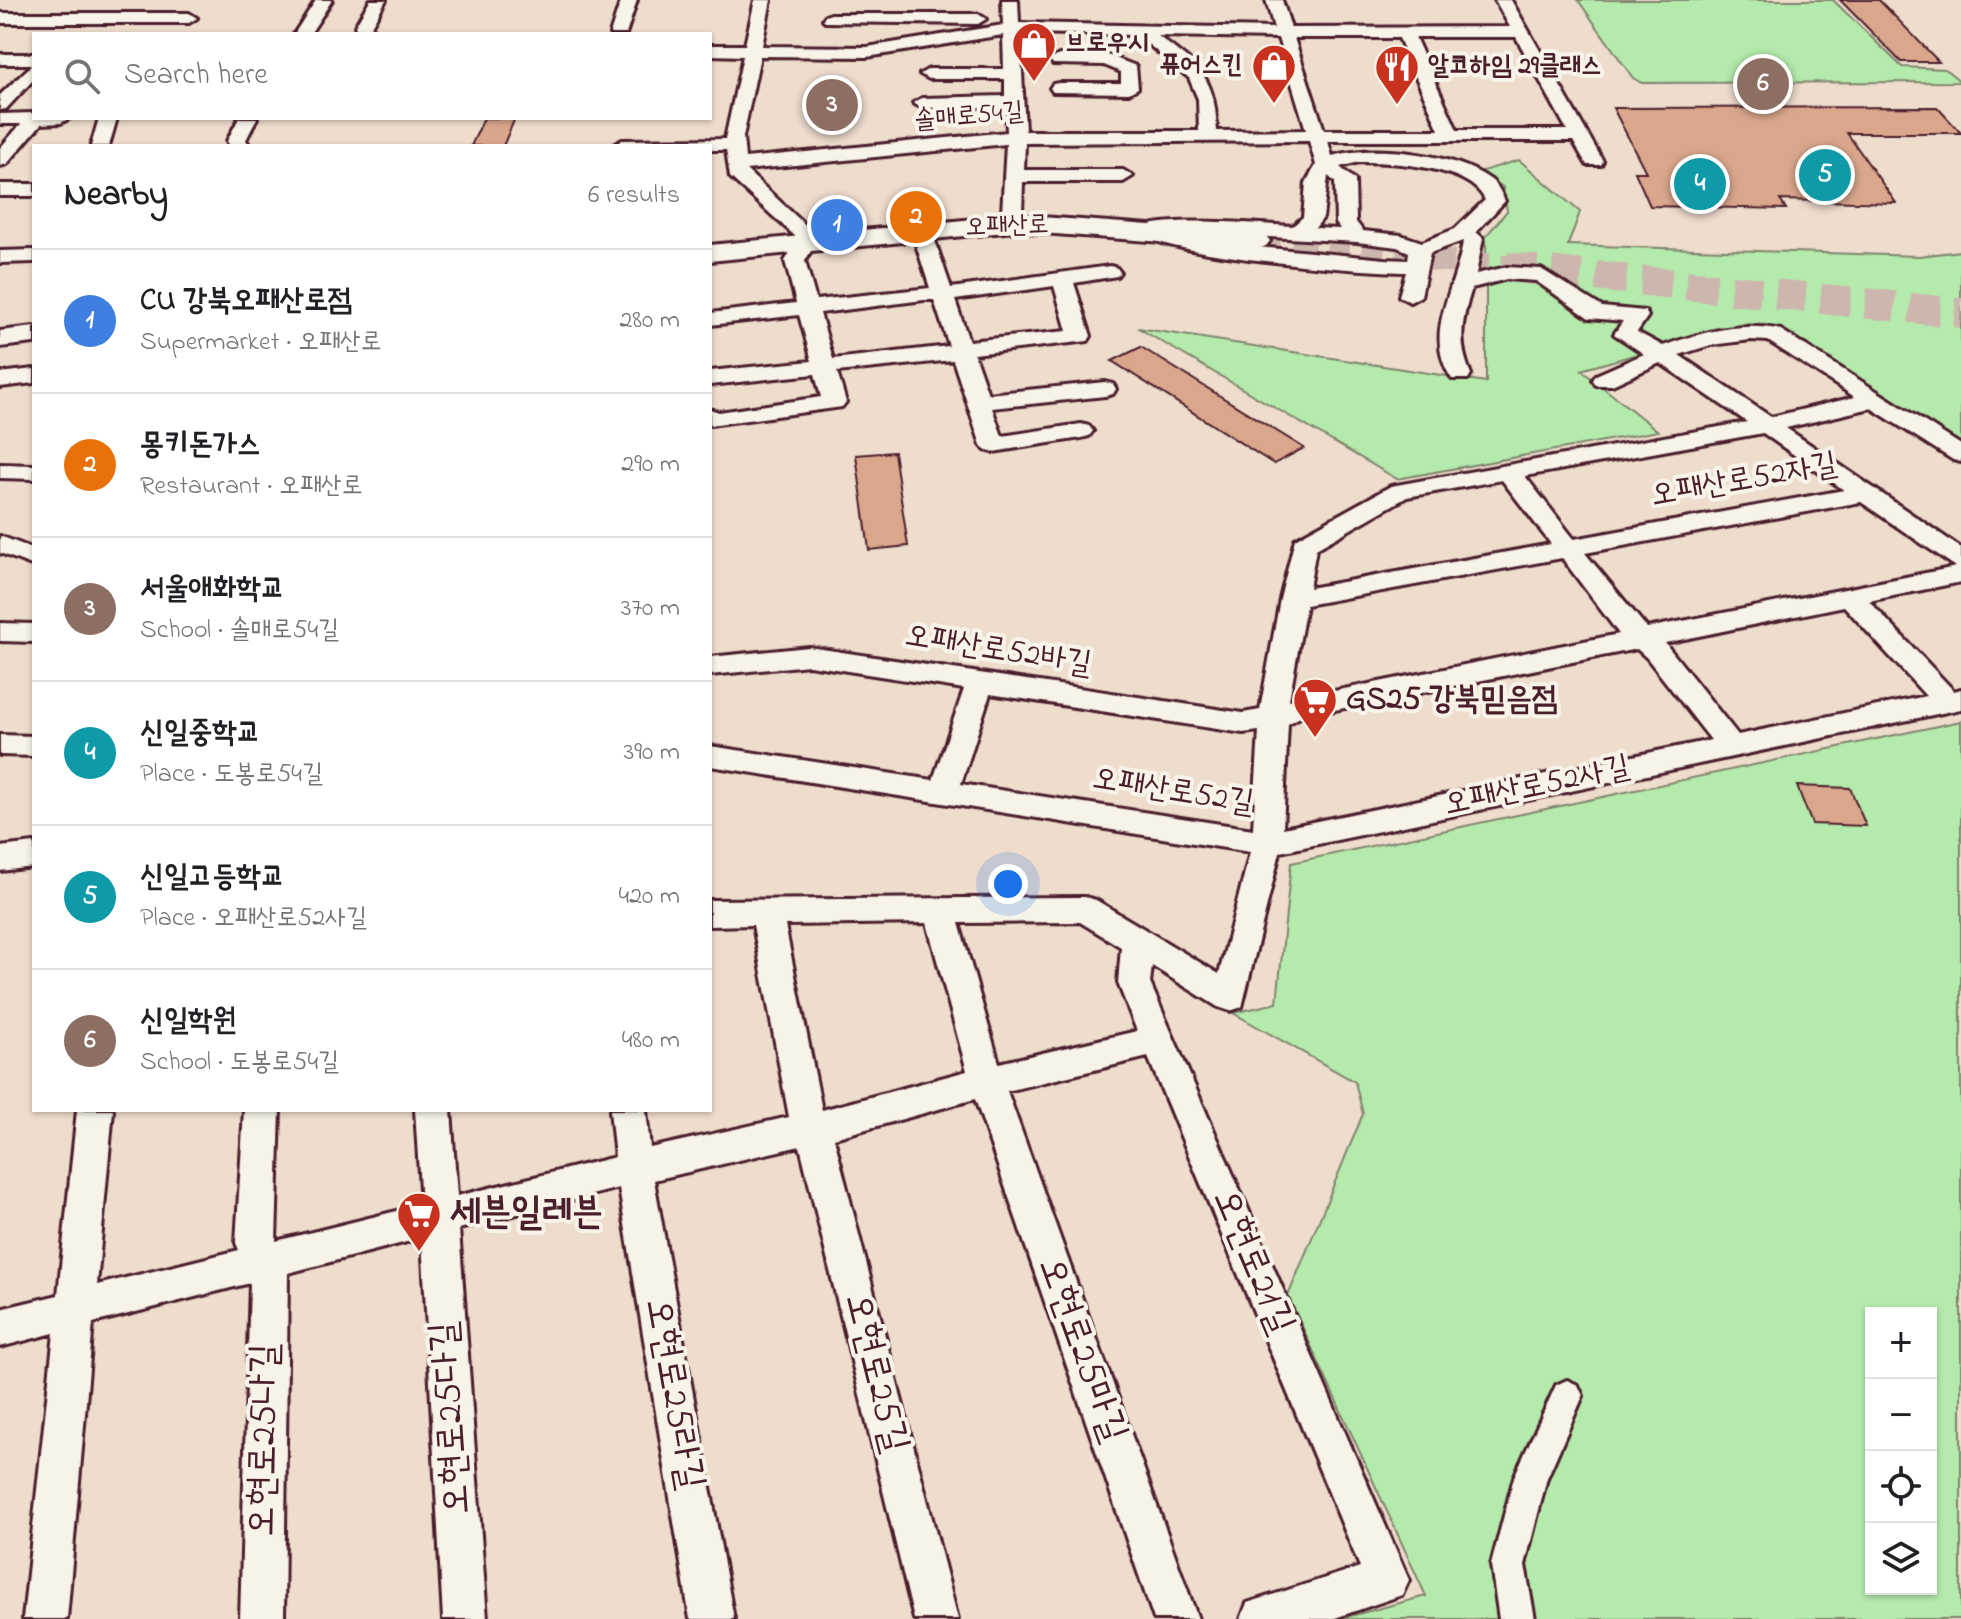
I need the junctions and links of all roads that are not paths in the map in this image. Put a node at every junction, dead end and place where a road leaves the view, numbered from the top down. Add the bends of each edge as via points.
1 (101, 0) edge
2 (175, 0) edge
3 (324, 0) edge
4 (378, 0) edge
5 (629, 0) edge
6 (763, 0) edge
7 (834, 0) edge
8 (1274, 0) edge
9 (1503, 0) edge
10 (194, 13) junction
11 (1011, 16) edge
12 (0, 18) edge
13 (831, 19) junction
14 (363, 26) dead end
15 (74, 27) edge
16 (1059, 29) junction
17 (0, 30) edge
18 (1142, 31) junction
19 (178, 32) edge
20 (303, 32) edge
21 (619, 32) edge
22 (1521, 32) junction
23 (1285, 33) junction
24 (1405, 33) junction
25 (752, 49) junction
26 (712, 50) edge
27 (825, 51) junction
28 (0, 59) edge
29 (32, 59) edge
30 (1059, 60) junction
31 (29, 74) edge
32 (929, 74) dead end
33 (1014, 74) junction
34 (0, 79) edge
35 (1032, 94) junction
36 (922, 103) dead end
37 (0, 105) edge
38 (0, 119) edge
39 (32, 119) edge
40 (34, 120) edge
41 (107, 120) edge
42 (247, 120) edge
43 (1317, 135) junction
44 (1450, 135) junction
45 (1578, 135) junction
46 (1208, 136) junction
47 (1016, 137) junction
48 (101, 144) edge
49 (239, 144) edge
50 (712, 144) edge
51 (734, 144) junction
52 (0, 160) edge
53 (1594, 161) dead end
54 (736, 165) junction
55 (1326, 165) junction
56 (1014, 176) junction
57 (1123, 176) dead end
58 (0, 190) edge
59 (32, 190) edge
60 (1015, 223) junction
61 (1147, 231) junction
62 (922, 232) junction
63 (1298, 233) junction
64 (1461, 234) junction
65 (1357, 236) junction
66 (1257, 241) tunnel mouth
67 (805, 244) junction
68 (712, 253) edge
69 (32, 256) edge
70 (0, 257) edge
71 (1419, 257) junction
72 (1110, 272) dead end
73 (1062, 279) junction
74 (1461, 284) junction
75 (942, 294) junction
76 (1410, 296) dead end
77 (808, 307) junction
78 (712, 319) edge
79 (32, 335) edge
80 (0, 339) edge
81 (961, 349) junction
82 (1661, 355) junction
83 (825, 367) junction
84 (1460, 374) dead end
85 (32, 376) edge
86 (712, 378) edge
87 (0, 380) edge
88 (1604, 380) dead end
89 (1105, 389) dead end
90 (1874, 400) junction
91 (979, 402) junction
92 (712, 417) edge
93 (1768, 425) junction
94 (1081, 431) dead end
95 (1961, 455) edge
96 (0, 471) edge
97 (1508, 471) junction
98 (32, 472) edge
99 (1866, 494) junction
100 (0, 544) edge
101 (1567, 547) junction
102 (32, 557) edge
103 (1961, 560) edge
104 (1961, 574) edge
105 (1850, 597) junction
106 (1293, 599) junction
107 (0, 632) edge
108 (32, 633) edge
109 (1644, 640) junction
110 (712, 666) edge
111 (980, 683) junction
112 (1954, 701) edge
113 (1275, 718) junction
114 (0, 745) edge
115 (32, 746) edge
116 (1732, 747) junction
117 (712, 756) edge
118 (944, 792) junction
119 (1267, 843) junction
120 (32, 855) edge
121 (0, 859) edge
122 (939, 910) junction
123 (766, 911) junction
124 (712, 913) edge
125 (1138, 941) junction
126 (1158, 1040) junction
127 (986, 1081) junction
128 (95, 1112) edge
129 (262, 1112) edge
130 (433, 1112) edge
131 (628, 1112) edge
132 (812, 1128) junction
133 (634, 1168) junction
134 (439, 1217) junction
135 (269, 1262) junction
136 (75, 1308) junction
137 (0, 1328) edge
138 (1567, 1396) dead end
139 (45, 1619) edge
140 (262, 1619) edge
141 (465, 1619) edge
142 (712, 1619) edge
143 (936, 1619) edge
144 (1176, 1619) edge
145 (1263, 1619) edge
146 (1517, 1619) edge

1 - 15 street
2 - 10 street
3 - 20 street
4 - 14 street
5 - 21 street
6 - 25 street
7 - 13 street
8 - 23 street
9 - 22 street
10 - 15 street
10 - 19 street
11 - 13 street
11 - 16 street
11 - 27 street via 867,52
11 - 33 street
12 - 15 street
13 - 27 street
15 - 17 street
16 - 18 street
16 - 30 street
18 - 23 street
18 - 46 street via 1197,76 1207,99
22 - 24 street
22 - 45 street
23 - 24 street
23 - 43 street
24 - 44 street
25 - 26 street
25 - 27 street
25 - 51 street
28 - 29 street
30 - 35 street
30 - 35 street via 1107,60 1130,70 1129,88
31 - 34 street
31 - 37 street
32 - 33 street
33 - 35 street
35 - 36 street
35 - 47 street
38 - 39 street
40 - 52 street
41 - 48 street
42 - 49 street
43 - 44 street, 솔매로54길
43 - 46 street, 솔매로54길
43 - 55 street
44 - 45 street, 솔매로54길
45 - 53 street
46 - 47 street, 솔매로54길
47 - 54 street, 솔매로54길
47 - 56 street
50 - 51 street
51 - 54 street
54 - 67 street via 737,173 805,234
55 - 63 street via 1315,181 1313,218
55 - 64 street via 1349,157 1398,158 1436,162 1466,173 1489,187 1495,201
55 - 65 street via 1345,180 1346,223
56 - 57 street
56 - 60 street
58 - 59 street
60 - 61 street, 오패산로
60 - 62 street, 오패산로
61 - 63 street via 1200,227
61 - 66 street, 오패산로
61 - 71 street via 1172,243 1372,267
62 - 67 street, 오패산로
62 - 75 street
63 - 65 street
64 - 71 street
64 - 74 street via 1473,238
65 - 71 street via 1401,241
67 - 68 street, 오패산로
67 - 77 street via 795,261
69 - 70 street
71 - 76 street
72 - 73 street
73 - 75 street
73 - 81 street via 1080,336
74 - 82 street via 1507,273 1541,275 1597,313 1637,316 1625,334
74 - 84 street via 1449,344
75 - 77 street
75 - 81 street
77 - 78 street
77 - 83 street
79 - 80 street
81 - 83 street
81 - 91 street
82 - 88 street
82 - 90 street via 1704,340 1753,332 1773,335
82 - 93 street
83 - 86 street
83 - 92 street via 834,402
85 - 87 street
89 - 91 street
90 - 93 street, 오패산로52길
90 - 95 street
91 - 94 street via 993,445
93 - 97 street, 오패산로52길
93 - 99 street
96 - 98 street
97 - 101 street
97 - 106 street, 오패산로52길 via 1400,491 1304,545
99 - 101 street, 오패산로52자길
99 - 103 street, 오패산로52자길
100 - 102 street
101 - 106 street, 오패산로52자길
101 - 109 street
104 - 105 street
105 - 109 street
105 - 112 street
106 - 113 street, 오패산로52길
107 - 108 street
109 - 113 street via 1293,709
109 - 116 street
110 - 111 street, 오패산로52바길 via 809,656
111 - 113 street, 오패산로52바길 via 1243,723
111 - 118 street
112 - 116 street, 오패산로52사길
113 - 119 street, 오패산로52길
114 - 115 street
116 - 119 street, 오패산로52사길
117 - 118 street, 오패산로52길
118 - 119 street, 오패산로52길
119 - 125 street via 1230,997
120 - 121 street
122 - 123 street
122 - 125 street via 1085,909
122 - 127 street, 오현로25마길
123 - 124 street
123 - 132 street, 오현로25길
125 - 126 street, 오현로21길 via 1134,983
126 - 127 street
126 - 145 street, 오현로21길 via 1387,1580
127 - 132 street
127 - 144 street, 오현로25마길
128 - 136 street
129 - 135 street, 오현로25나길 via 255,1243
130 - 134 street, 오현로25다길
131 - 133 street, 오현로25라길
132 - 133 street
132 - 143 street, 오현로25길
133 - 134 street
133 - 142 street, 오현로25라길
134 - 135 street
134 - 141 street, 오현로25다길
135 - 136 street
135 - 140 street, 오현로25나길
136 - 137 street
136 - 139 street
138 - 146 street via 1531,1477 1508,1565

